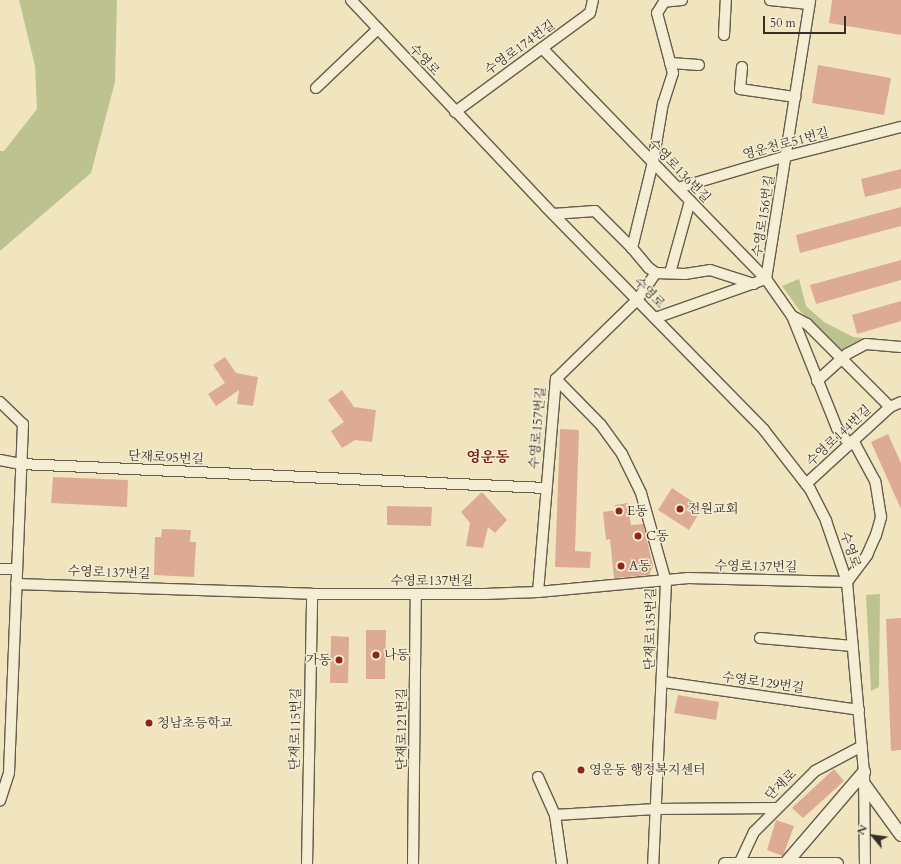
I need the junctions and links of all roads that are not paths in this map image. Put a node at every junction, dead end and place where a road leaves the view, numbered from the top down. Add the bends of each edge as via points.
1 (351, 0) edge
2 (593, 0) edge
3 (682, 0) edge
4 (726, 0) edge
5 (770, 0) edge
6 (809, 2) edge
7 (378, 29) junction
8 (724, 35) dead end
9 (542, 48) junction
10 (670, 63) junction
11 (699, 66) dead end
12 (742, 68) dead end
13 (316, 88) dead end
14 (795, 97) junction
15 (455, 112) junction
16 (901, 127) edge
17 (787, 156) junction
18 (653, 162) junction
19 (678, 188) junction
20 (690, 201) junction
21 (552, 214) junction
22 (632, 248) junction
23 (656, 272) junction
24 (670, 273) junction
25 (766, 279) junction
26 (754, 284) junction
27 (637, 300) junction
28 (792, 316) junction
29 (656, 318) junction
30 (901, 347) edge
31 (843, 358) junction
32 (556, 378) junction
33 (817, 381) junction
34 (0, 402) edge
35 (901, 402) edge
36 (890, 407) junction
37 (852, 444) junction
38 (0, 460) edge
39 (21, 464) junction
40 (806, 484) junction
41 (546, 488) junction
42 (0, 569) edge
43 (17, 569) junction
44 (666, 582) junction
45 (847, 582) junction
46 (16, 584) junction
47 (538, 592) junction
48 (312, 594) junction
49 (416, 594) junction
50 (760, 638) dead end
51 (853, 646) junction
52 (663, 682) junction
53 (859, 710) junction
54 (862, 746) junction
55 (538, 776) dead end
56 (864, 778) junction
57 (0, 801) edge
58 (776, 808) junction
59 (656, 810) junction
60 (555, 815) junction
61 (901, 835) edge
62 (770, 863) edge
63 (786, 863) edge
64 (307, 864) edge
65 (414, 864) edge
66 (562, 864) edge
67 (653, 864) edge
68 (725, 864) edge
69 (739, 864) edge
70 (837, 864) edge
71 (865, 864) edge

1 - 7 street, 수영로
2 - 9 street, 수영로174번길 via 590,13
3 - 10 street via 664,2 657,13
4 - 8 street
5 - 6 street, 수영로156번길
6 - 14 street, 수영로156번길
7 - 13 street
7 - 15 street, 수영로
9 - 15 street, 수영로174번길
9 - 18 street, 수영로136번길
10 - 11 street
10 - 18 street via 673,73 662,103
12 - 14 street via 740,90
14 - 17 street, 수영로156번길
15 - 21 street, 수영로
16 - 17 street, 영운천로51번길
17 - 19 street, 영운천로51번길
17 - 25 street, 수영로156번길
18 - 19 street, 수영로136번길
18 - 22 street
19 - 20 street, 수영로136번길
20 - 24 street
20 - 25 street, 수영로136번길
21 - 22 street via 595,211
21 - 27 street, 수영로
22 - 23 street via 649,268
23 - 24 street
23 - 27 street, 수영로157번길
24 - 26 street via 710,270
25 - 26 street
25 - 28 street, 수영로136번길
26 - 29 street
27 - 29 street, 수영로
27 - 32 street, 수영로157번길
28 - 31 street, 수영로136번길 via 807,324
28 - 33 street, 수영로136번길
29 - 40 street, 수영로 via 764,430
30 - 31 street via 866,344
31 - 33 street
31 - 36 street, 수영로144번길
32 - 41 street, 수영로157번길
32 - 44 street, 단재로135번길 via 601,425 622,454 641,493
33 - 37 street, 수영로136번길 via 837,428
34 - 39 street via 23,424
35 - 36 street, 수영로144번길
36 - 37 street, 수영로144번길
37 - 40 street, 수영로144번길
37 - 45 street, 수영로136번길 via 875,481 881,517 866,555
38 - 39 street
39 - 41 street, 단재로95번길
39 - 43 street
40 - 45 street, 수영로 via 826,521
41 - 47 street, 수영로157번길
42 - 43 street
43 - 46 street
44 - 45 street, 수영로137번길 via 688,578
44 - 47 street, 수영로137번길
44 - 52 street, 단재로135번길
45 - 51 street, 수영로
46 - 48 street, 수영로137번길
46 - 57 street via 9,773
47 - 49 street, 수영로137번길
48 - 49 street, 수영로137번길
48 - 64 street, 단재로115번길
49 - 65 street, 단재로121번길
50 - 51 street
51 - 53 street, 수영로
52 - 53 street, 수영로129번길
52 - 59 street, 단재로135번길
53 - 54 street, 수영로
54 - 56 street, 수영로
54 - 58 street, 단재로 via 815,771
55 - 60 street
56 - 61 street
56 - 63 street
56 - 71 street, 수영로
58 - 59 street
58 - 69 street, 단재로 via 754,832
59 - 60 street
59 - 67 street, 단재로135번길
60 - 66 street
62 - 63 street
62 - 69 street
63 - 70 street
68 - 69 street

